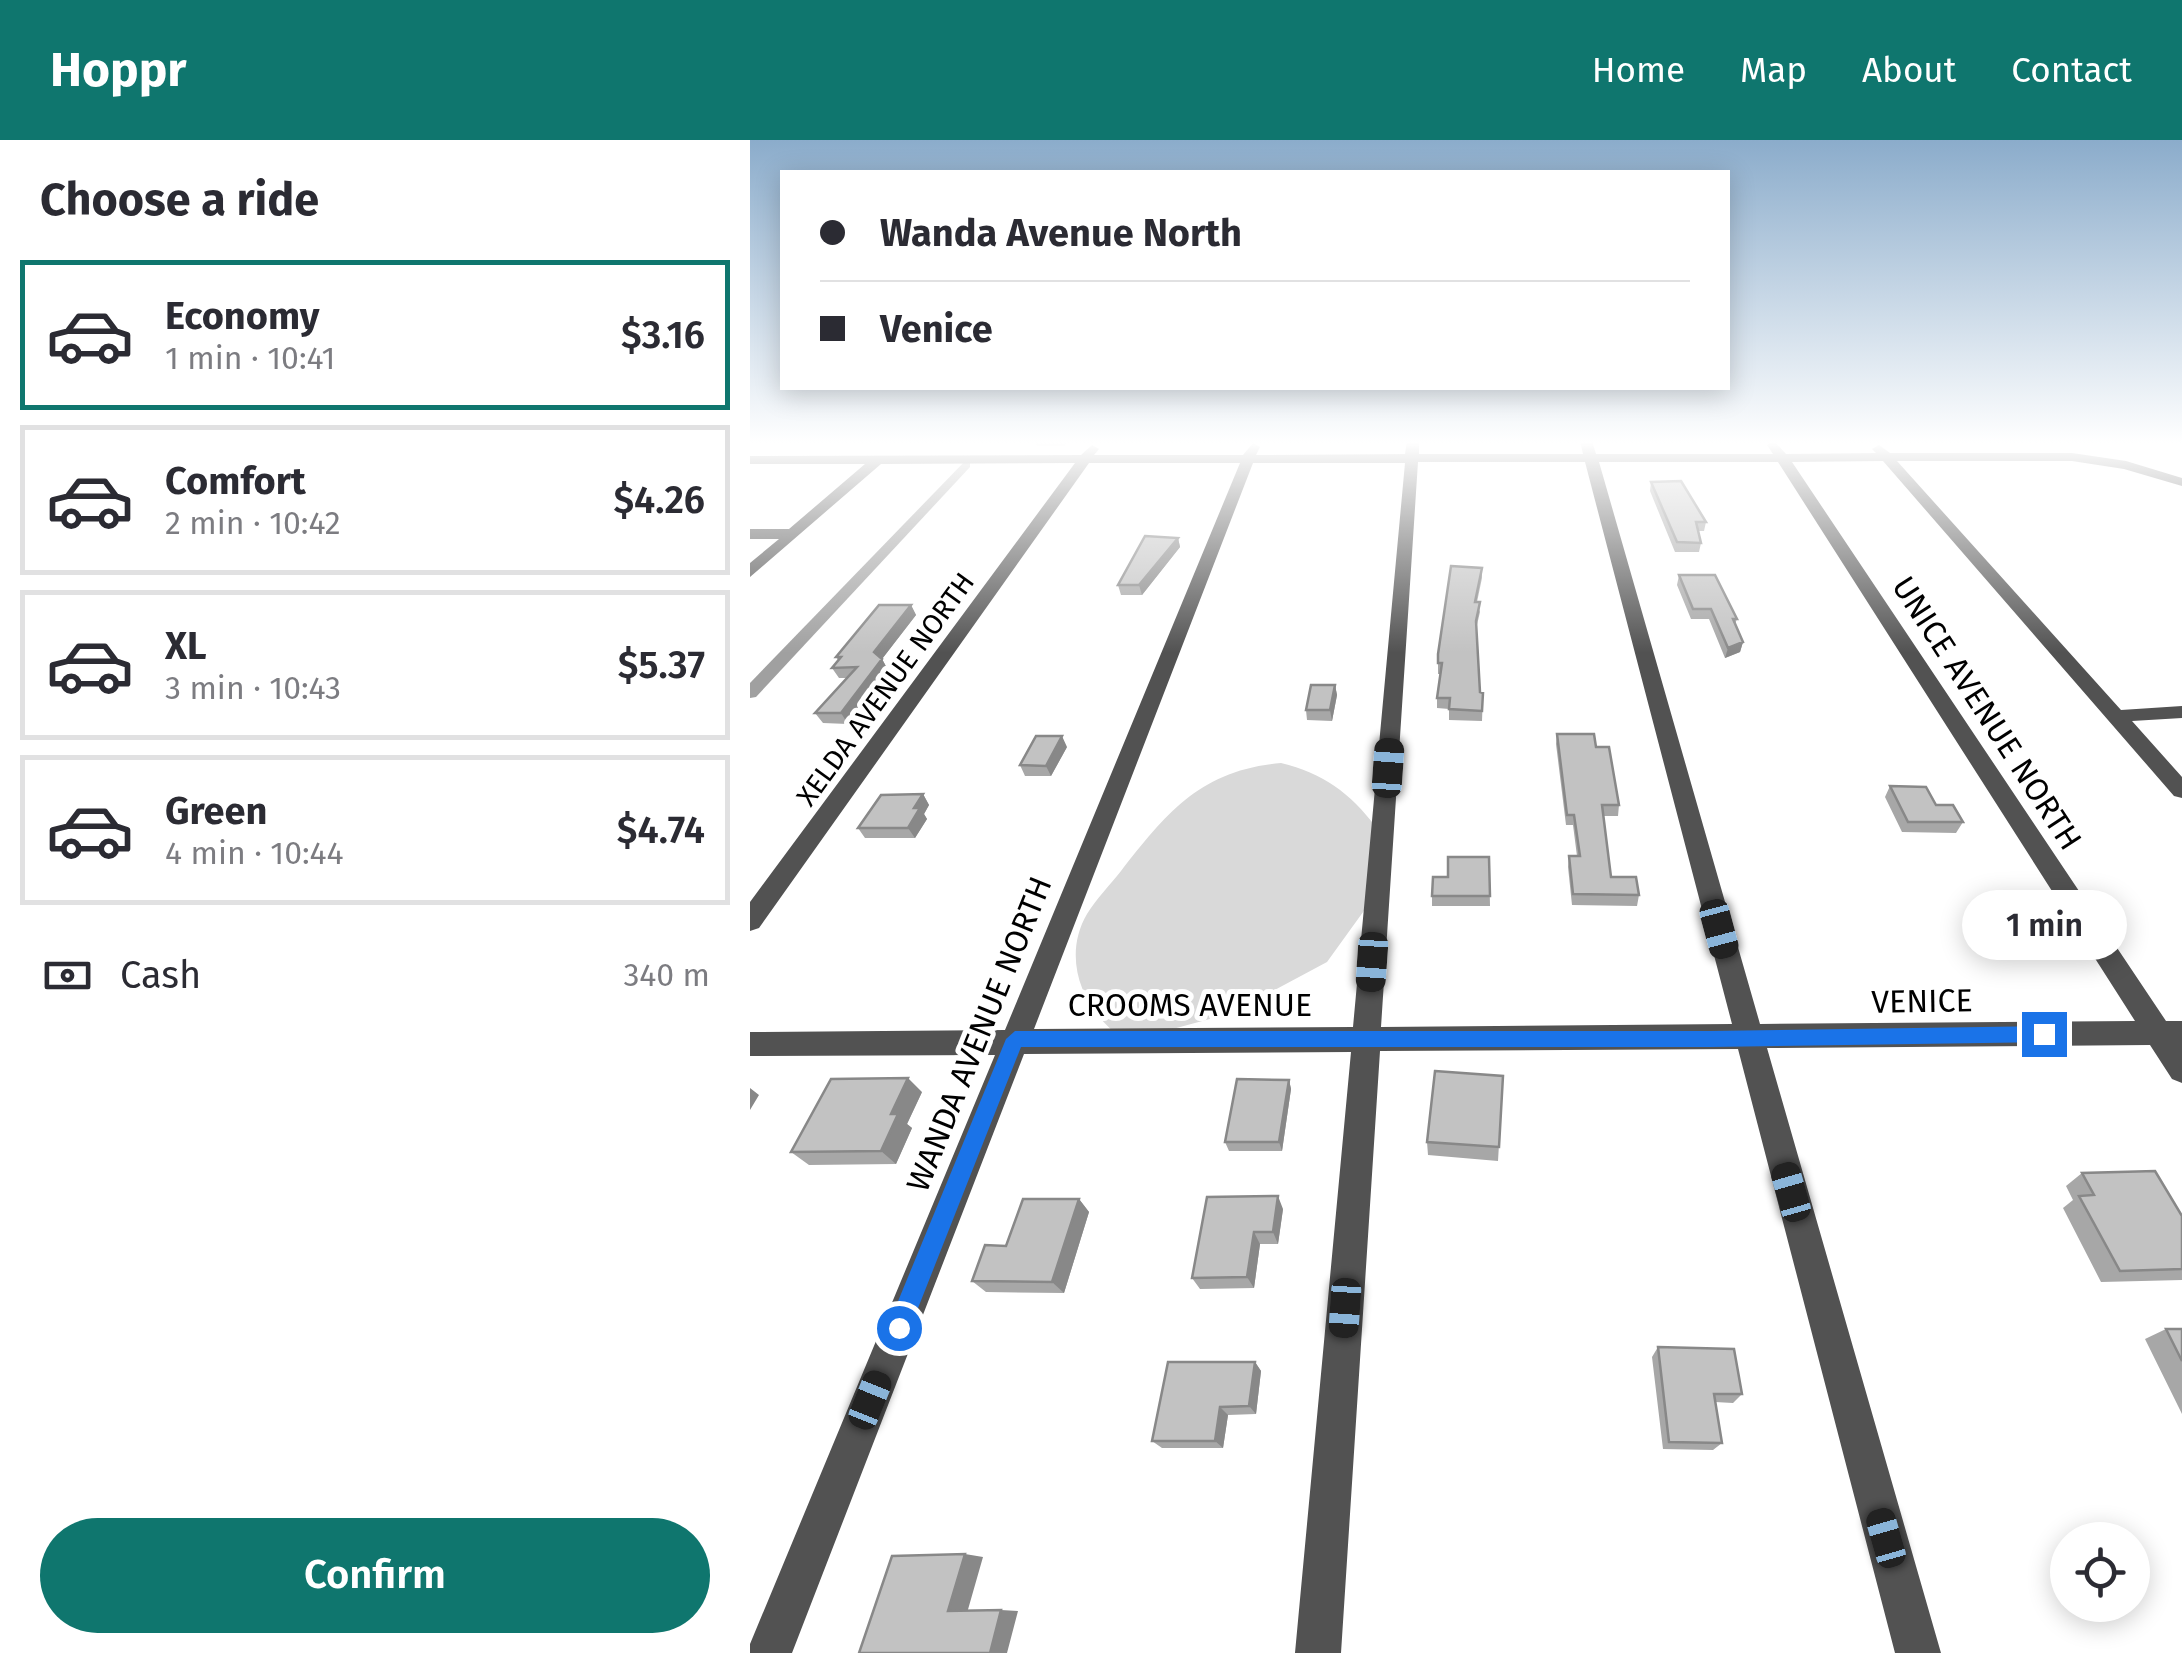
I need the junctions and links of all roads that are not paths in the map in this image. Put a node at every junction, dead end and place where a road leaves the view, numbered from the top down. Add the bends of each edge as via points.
1 (816, 512) edge
2 (1047, 512) edge
3 (1227, 512) edge
4 (1408, 512) edge
5 (1605, 512) edge
6 (1818, 512) edge
7 (1935, 512) edge
8 (750, 534) edge
9 (794, 534) junction
10 (750, 572) edge
11 (2182, 712) edge
12 (2118, 716) junction
13 (2182, 791) edge
14 (750, 921) edge
15 (2170, 1032) edge
16 (1749, 1038) junction
17 (1015, 1039) junction
18 (1366, 1040) junction
19 (750, 1044) edge
20 (2182, 1070) edge
21 (769, 1653) edge
22 (1318, 1653) edge
23 (1918, 1653) edge

1 - 9 street
2 - 14 street, XELDA AVENUE NORTH
3 - 17 street, WANDA AVENUE NORTH
4 - 18 street
5 - 16 street
6 - 15 street, UNICE AVENUE NORTH
7 - 12 street
8 - 9 street
9 - 10 street
11 - 12 street
12 - 13 street
15 - 16 street, VENICE
15 - 20 street, UNICE AVENUE NORTH
16 - 18 street, CROOMS AVENUE
16 - 23 street
17 - 18 street, CROOMS AVENUE
17 - 19 street, CROOMS AVENUE
17 - 21 street, WANDA AVENUE NORTH
18 - 22 street

